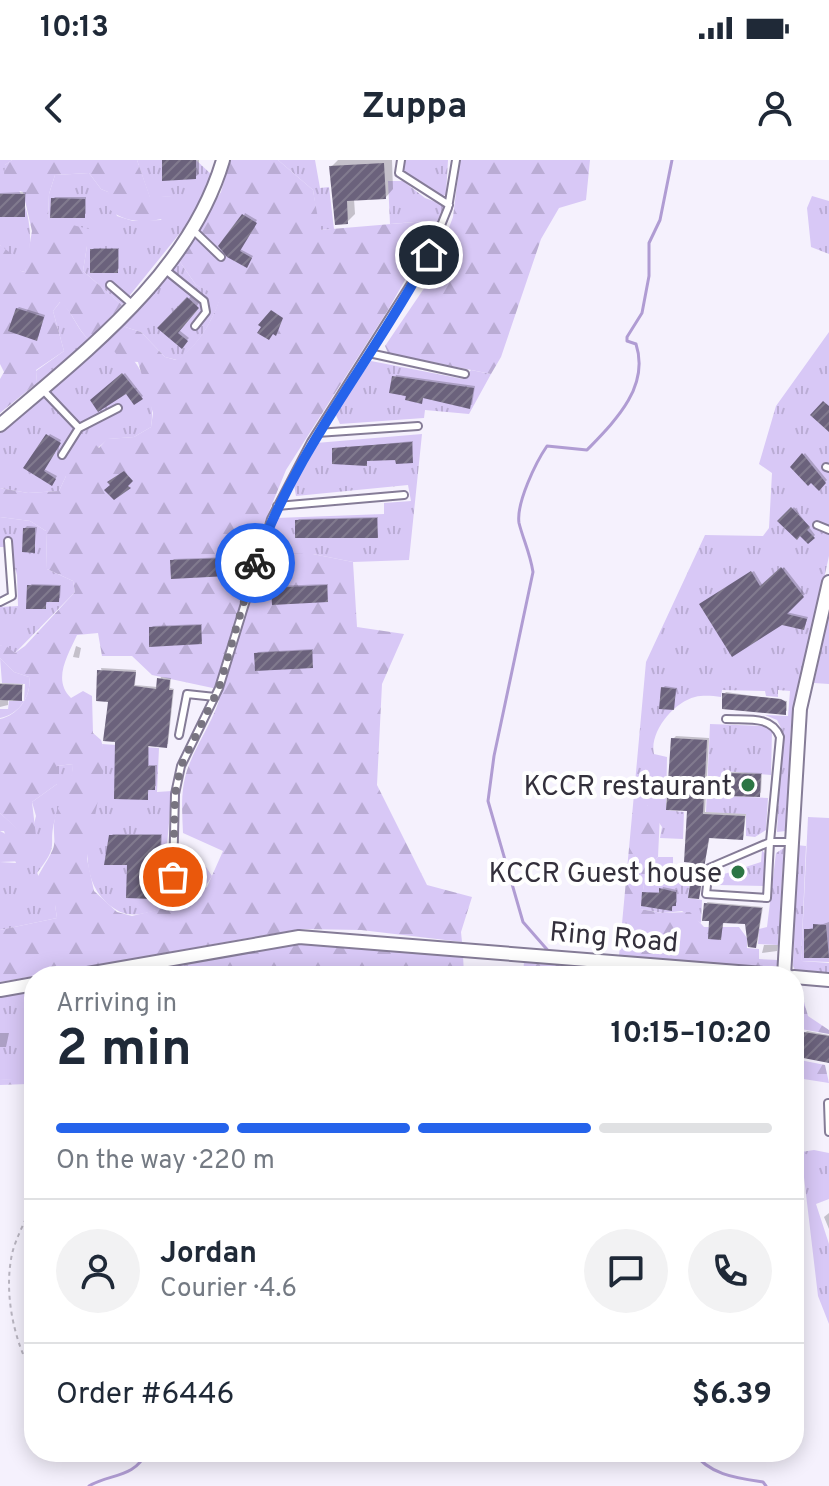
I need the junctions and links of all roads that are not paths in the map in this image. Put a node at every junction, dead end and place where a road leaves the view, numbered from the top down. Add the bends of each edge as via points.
1 (223, 160) edge
2 (401, 160) edge
3 (456, 160) edge
4 (449, 205) junction
5 (192, 229) junction
6 (221, 257) dead end
7 (163, 268) junction
8 (110, 285) dead end
9 (133, 305) junction
10 (195, 326) dead end
11 (369, 353) junction
12 (465, 374) dead end
13 (42, 389) junction
14 (118, 408) dead end
15 (0, 425) edge
16 (418, 426) dead end
17 (79, 428) junction
18 (317, 433) junction
19 (62, 455) dead end
20 (404, 495) dead end
21 (277, 506) junction
22 (817, 525) dead end
23 (829, 530) edge
24 (8, 541) dead end
25 (829, 582) edge
26 (0, 602) edge
27 (215, 697) junction
28 (726, 719) dead end
29 (179, 735) dead end
30 (770, 842) junction
31 (792, 842) junction
32 (173, 877) dead end
33 (133, 966) edge
34 (667, 966) edge
35 (789, 966) edge
36 (804, 978) edge
37 (829, 980) edge
38 (24, 986) edge
39 (0, 990) edge
40 (828, 1103) edge
41 (829, 1132) edge

1 - 5 street via 212,198
2 - 4 lane via 399,173
3 - 4 lane
4 - 11 lane via 429,255
5 - 6 lane
5 - 7 street
7 - 9 street
7 - 10 lane via 204,301 206,312
8 - 9 lane
9 - 13 street
11 - 12 lane
11 - 18 lane
13 - 15 street
13 - 17 lane
14 - 17 lane
16 - 18 lane
17 - 19 lane
18 - 21 lane
20 - 21 lane
21 - 27 lane
22 - 23 lane
24 - 26 lane via 12,596
25 - 31 street via 800,709
27 - 29 lane via 187,694
27 - 32 lane via 181,766
28 - 30 lane via 769,721 780,737
30 - 30 lane via 709,868 706,894 767,898
30 - 31 lane
31 - 35 street
33 - 34 street, Ring Road via 299,937
36 - 37 street, Ring Road
38 - 39 street
40 - 41 lane

